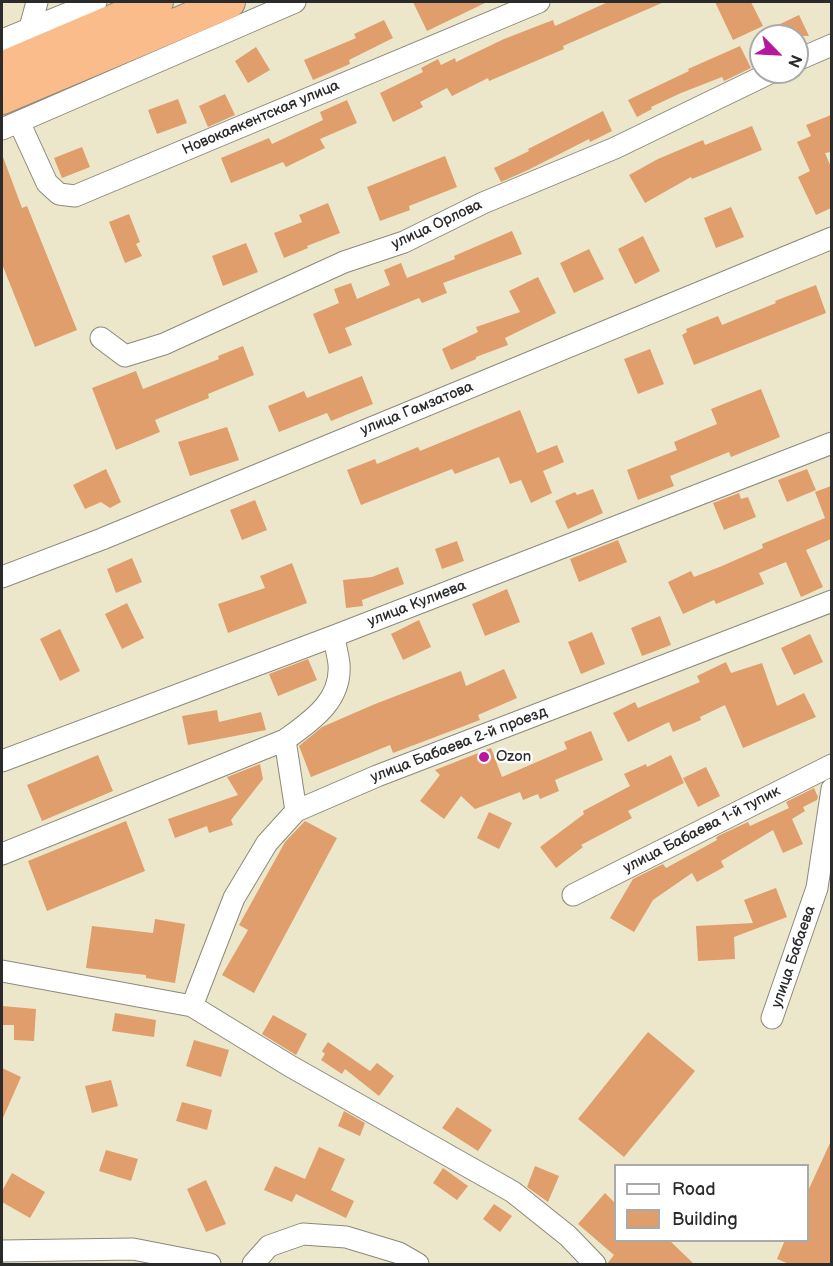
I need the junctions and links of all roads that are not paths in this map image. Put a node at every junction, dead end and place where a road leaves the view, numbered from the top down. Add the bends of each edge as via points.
1 (37, 2) edge
2 (96, 2) edge
3 (157, 2) edge
4 (229, 2) edge
5 (295, 2) edge
6 (539, 2) edge
7 (30, 28) junction
8 (2, 40) edge
9 (831, 45) edge
10 (809, 55) edge
11 (2, 68) edge
12 (749, 83) edge
13 (7, 116) edge
14 (831, 238) edge
15 (101, 338) dead end
16 (831, 442) edge
17 (2, 577) edge
18 (831, 601) edge
19 (334, 636) junction
20 (285, 740) junction
21 (2, 761) edge
22 (831, 765) edge
23 (831, 789) edge
24 (296, 811) junction
25 (2, 855) edge
26 (573, 895) dead end
27 (2, 970) edge
28 (192, 1006) junction
29 (772, 1018) dead end
30 (2, 1251) edge
31 (210, 1264) edge
32 (253, 1264) edge
33 (418, 1264) edge
34 (595, 1264) edge

1 - 7 street
2 - 7 street
3 - 11 highway
4 - 13 highway
5 - 13 street
6 - 13 street, Новокаякентская улица via 75,196 59,194 46,183
7 - 8 street
9 - 10 street
12 - 15 street, улица Орлова via 615,148 483,203 404,242 344,262 164,344 125,356
14 - 17 street, улица Гамзатова via 113,535
16 - 19 street, улица Кулиева
18 - 24 street, улица Бабаева 2-й проезд
19 - 20 street via 339,666 335,693 319,715
19 - 21 street, улица Кулиева
20 - 24 street
20 - 25 street
22 - 26 street, улица Бабаева 1-й тупик
23 - 29 street, улица Бабаева via 818,888
24 - 28 street, улица Бабаева 2-й проезд via 267,843 234,898
27 - 28 street
28 - 34 street via 290,1066 513,1191
30 - 31 street via 133,1249
32 - 33 street via 269,1246 303,1234 346,1237 399,1253

